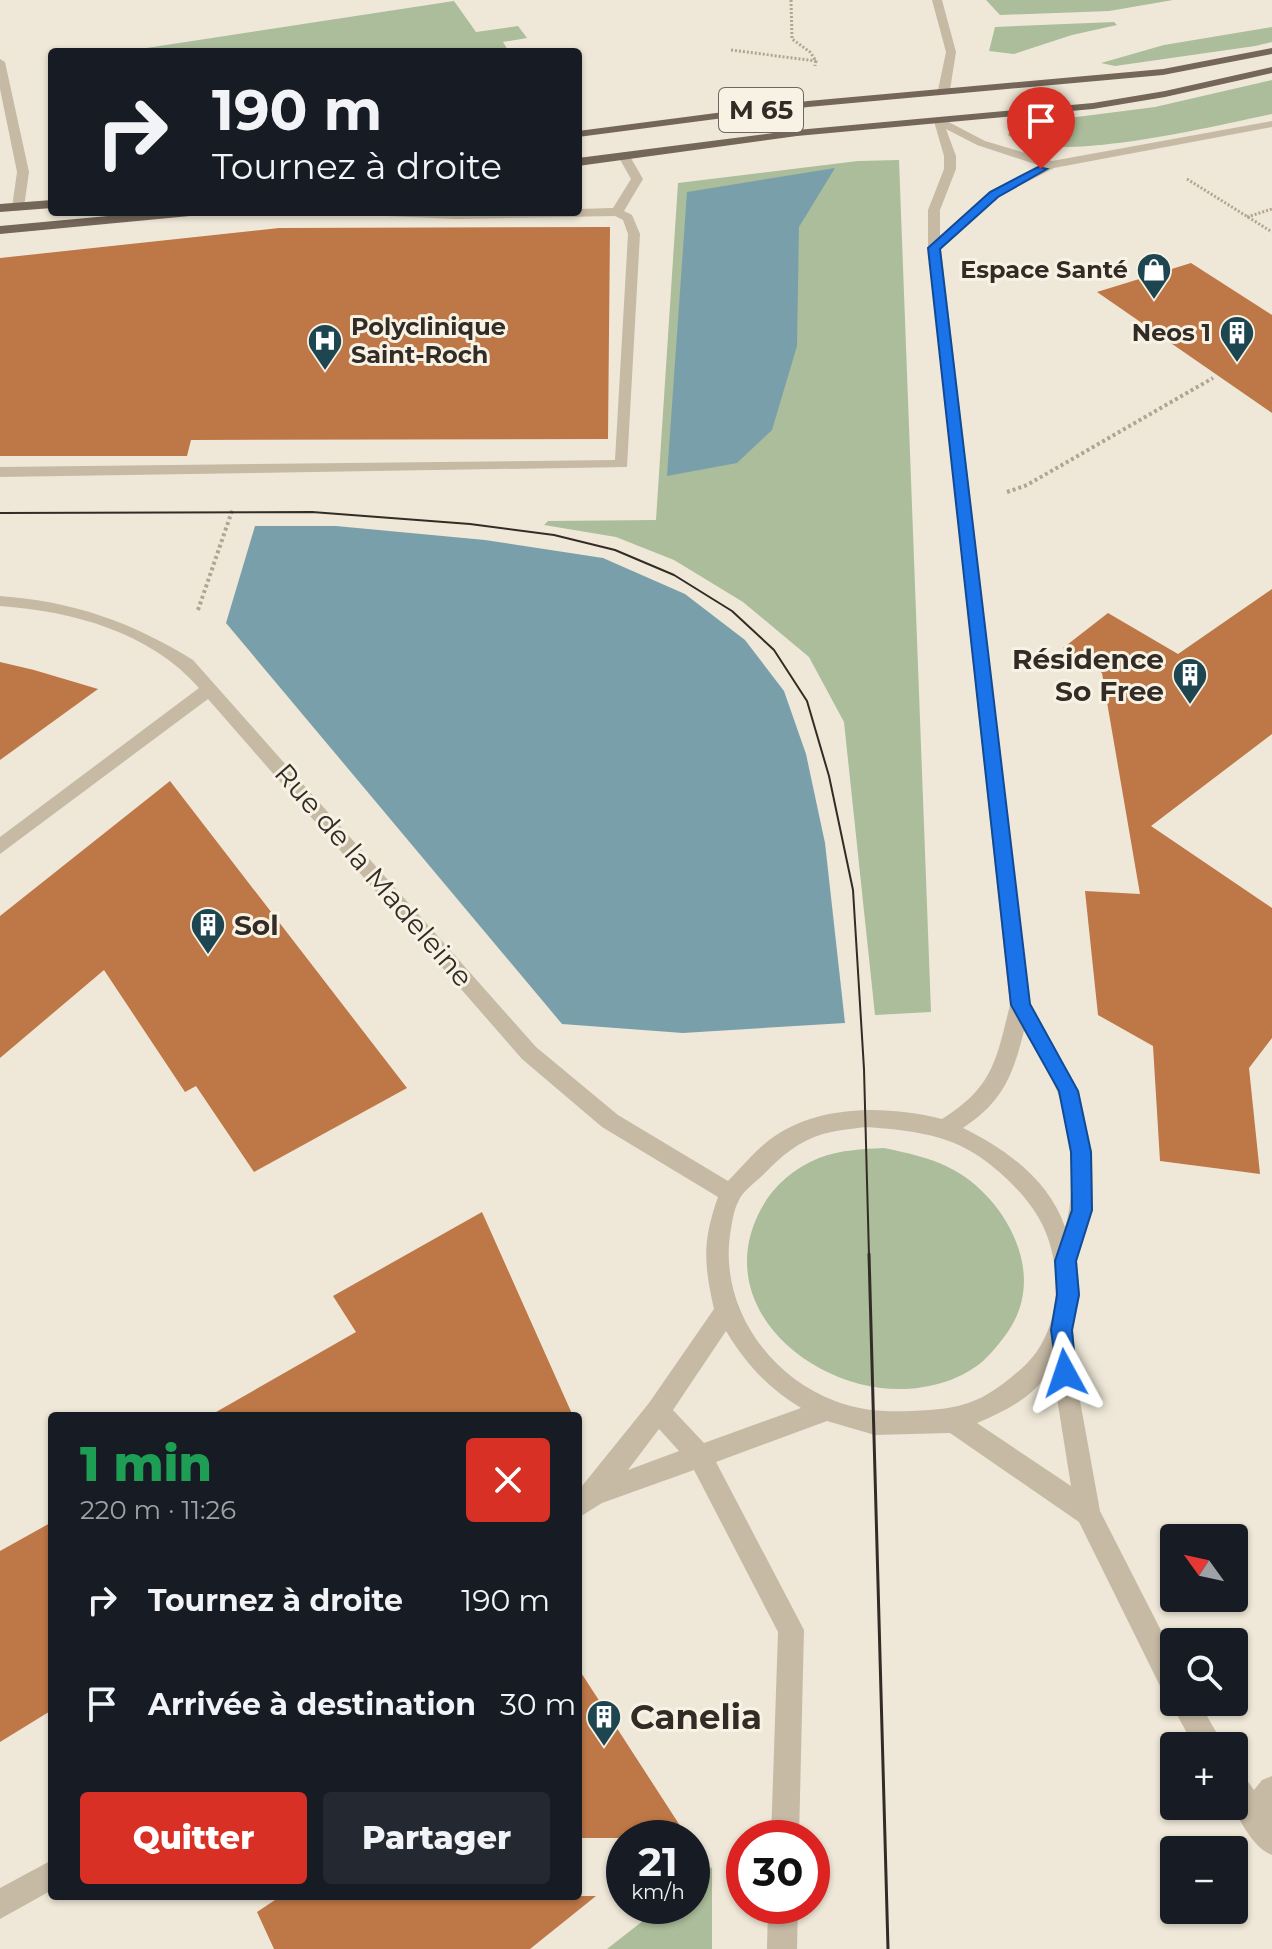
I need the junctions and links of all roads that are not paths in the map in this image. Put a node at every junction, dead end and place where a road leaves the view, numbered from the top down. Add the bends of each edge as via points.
1 (937, 0) edge
2 (1272, 51) edge
3 (0, 62) edge
4 (1272, 70) edge
5 (944, 90) junction
6 (937, 120) junction
7 (1272, 124) edge
8 (582, 134) edge
9 (624, 156) junction
10 (582, 161) edge
11 (1051, 165) junction
12 (48, 204) edge
13 (18, 207) junction
14 (0, 208) edge
15 (617, 212) junction
16 (582, 213) edge
17 (148, 216) edge
18 (0, 230) edge
19 (934, 248) junction
20 (0, 472) edge
21 (0, 601) edge
22 (211, 688) junction
23 (0, 847) edge
24 (1020, 1005) junction
25 (944, 1129) junction
26 (730, 1193) junction
27 (1066, 1261) junction
28 (726, 1311) junction
29 (1061, 1330) junction
30 (827, 1410) junction
31 (658, 1411) junction
32 (954, 1421) junction
33 (700, 1456) junction
34 (586, 1500) edge
35 (1088, 1513) junction
36 (1160, 1656) edge
37 (1272, 1790) edge
38 (1248, 1810) edge
39 (1251, 1815) junction
40 (786, 1820) edge
41 (1272, 1841) edge
42 (48, 1876) edge
43 (0, 1904) edge
44 (783, 1924) edge
45 (782, 1949) edge

1 - 5 street via 951,52
2 - 5 main road, M 65 via 1163,72
3 - 13 street via 23,172
4 - 6 main road, M 65 via 1093,106
5 - 6 main road
5 - 8 main road, M 65
6 - 9 main road, M 65
6 - 11 street via 981,143
6 - 19 street via 950,169 934,210
7 - 11 street
9 - 10 main road, M 65
9 - 15 street via 637,179
11 - 19 street via 994,194
12 - 13 main road
13 - 14 main road
15 - 16 street
15 - 20 street via 628,218 634,234 622,464
17 - 18 main road
19 - 24 street
21 - 22 street, Rue de la Madeleine via 96,617 143,635 187,664
22 - 23 street
22 - 26 street, Rue de la Madeleine via 529,1053 610,1121
24 - 25 street via 1003,1073 974,1110
24 - 27 street via 1068,1091 1081,1152 1082,1210
25 - 26 street via 865,1118 818,1126 777,1146
25 - 27 street via 987,1150 1024,1181 1051,1218
26 - 28 street via 715,1262
27 - 29 street via 1068,1295
28 - 30 street via 753,1355 786,1386
28 - 31 street
29 - 32 street via 1038,1370 1002,1401
29 - 35 street
30 - 32 street via 875,1424
30 - 33 street
31 - 33 street
31 - 34 street
32 - 35 street
33 - 34 street
33 - 40 street via 791,1630
35 - 36 street
37 - 39 street
38 - 39 street
39 - 41 street
42 - 43 street
44 - 45 street

